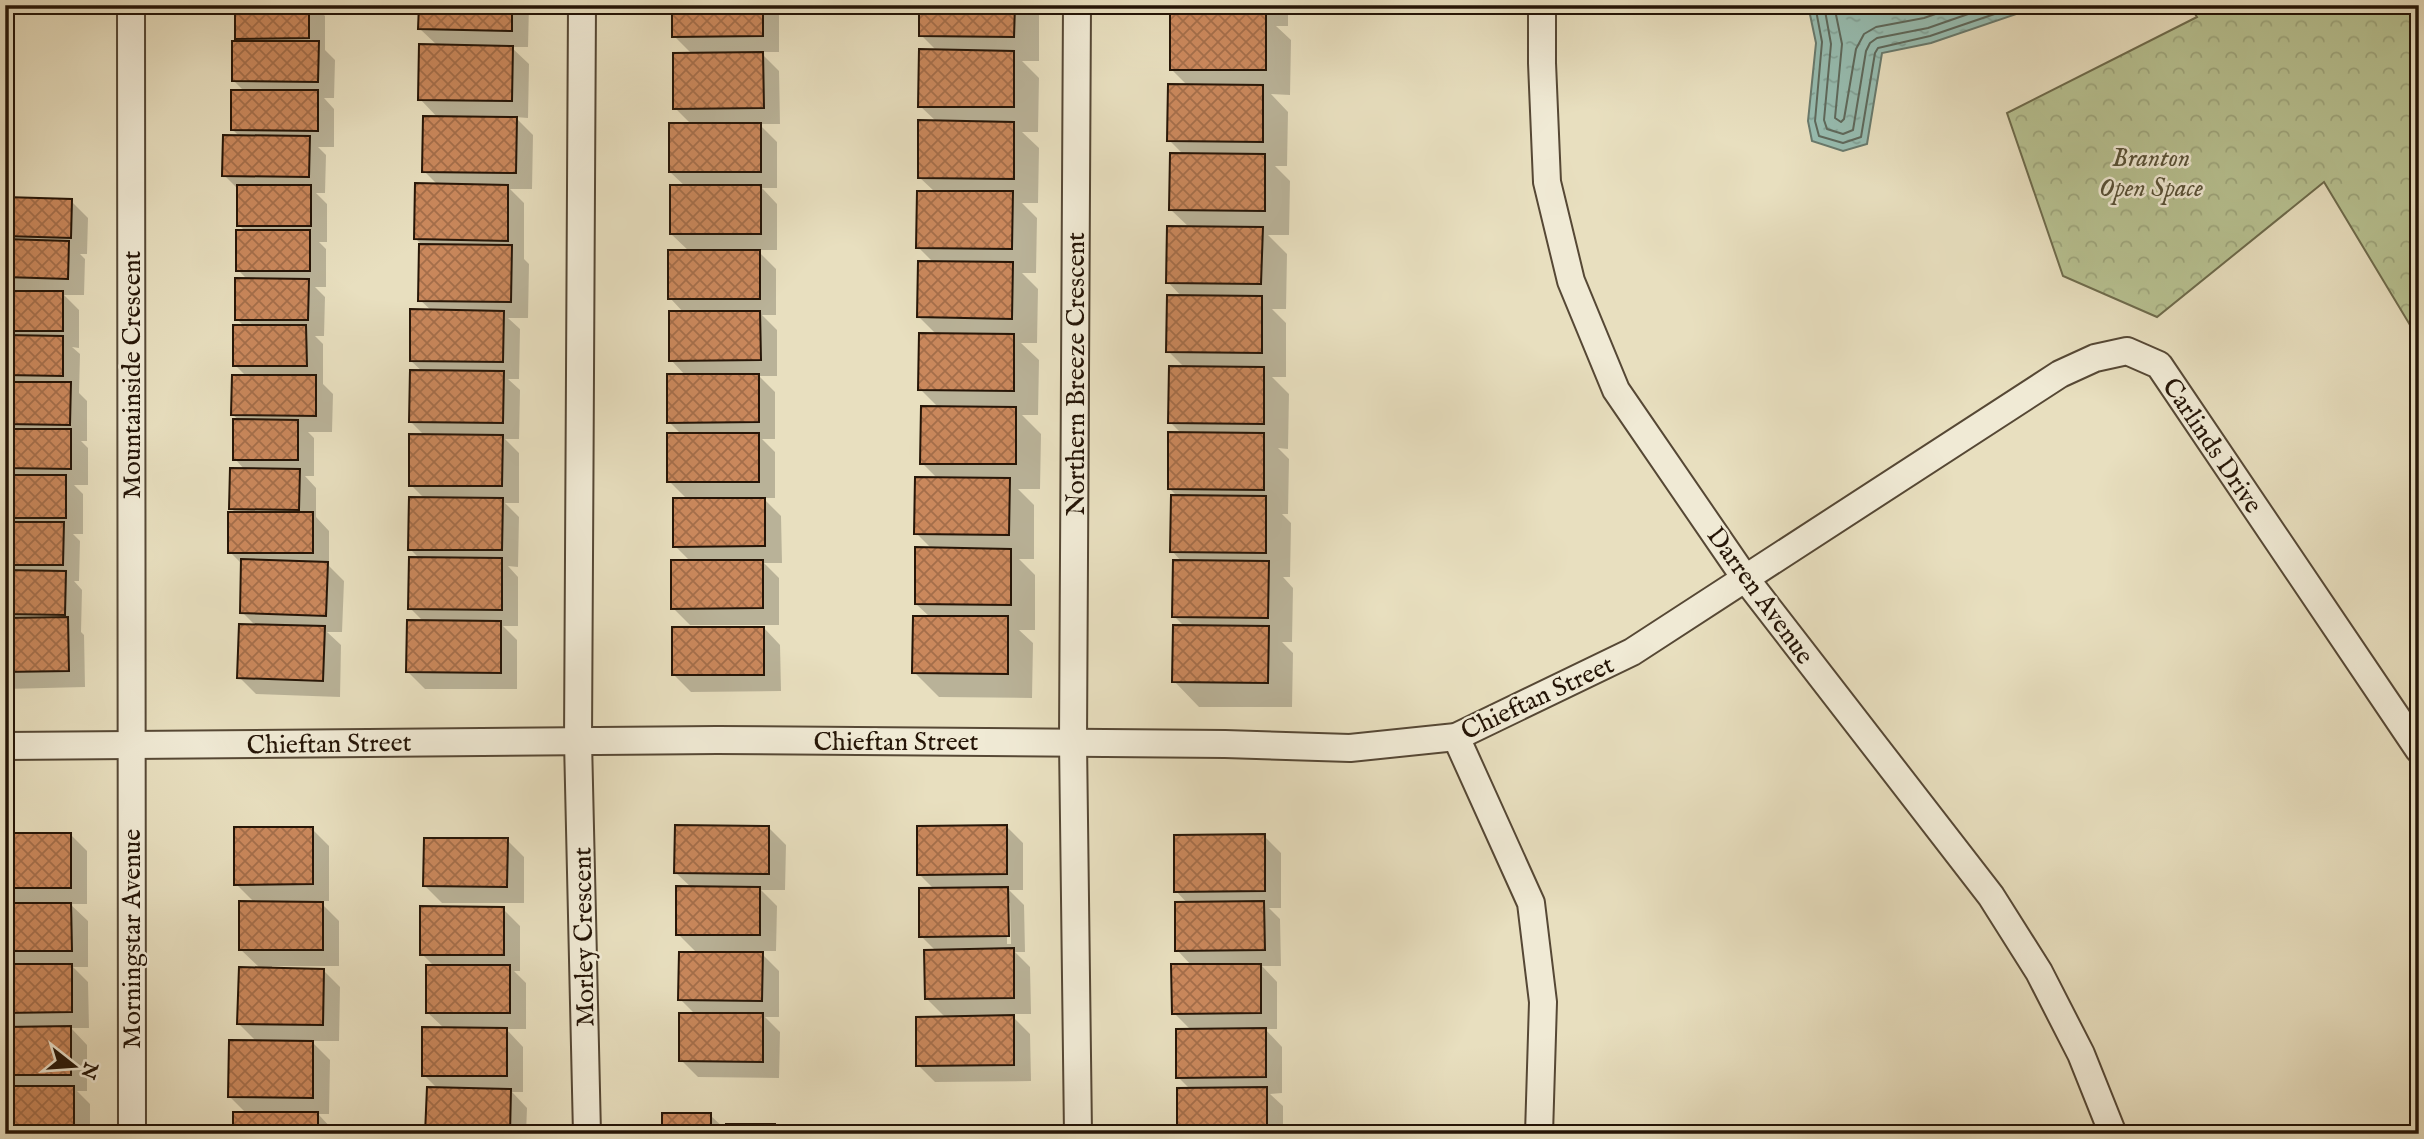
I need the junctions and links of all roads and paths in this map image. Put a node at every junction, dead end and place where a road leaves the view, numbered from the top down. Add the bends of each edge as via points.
1 (131, 5) edge
2 (582, 5) edge
3 (1077, 5) edge
4 (1542, 5) edge
5 (1745, 578) junction
6 (1456, 737) junction
7 (578, 741) junction
8 (1073, 742) junction
9 (130, 745) junction
10 (5, 746) edge
11 (2419, 750) edge
12 (132, 1134) edge
13 (587, 1134) edge
14 (1078, 1134) edge
15 (1539, 1134) edge
16 (2113, 1134) edge

1 - 9 street, Mountainside Crescent
2 - 7 street
3 - 8 street, Northern Breeze Crescent
4 - 5 street, Darren Avenue via 1547,183 1571,281 1616,390
5 - 6 street, Chieftan Street via 1632,652
5 - 11 street, Carlinds Drive via 2060,374 2095,358 2127,351 2159,365
5 - 16 street, Darren Avenue via 1990,896 2039,972 2081,1054
6 - 8 street, Chieftan Street via 1350,748
6 - 15 street via 1531,903 1543,1002
7 - 8 street, Chieftan Street
7 - 9 street, Chieftan Street
7 - 13 street, Morley Crescent
8 - 14 street
9 - 10 street, Chieftan Street
9 - 12 street, Morningstar Avenue

